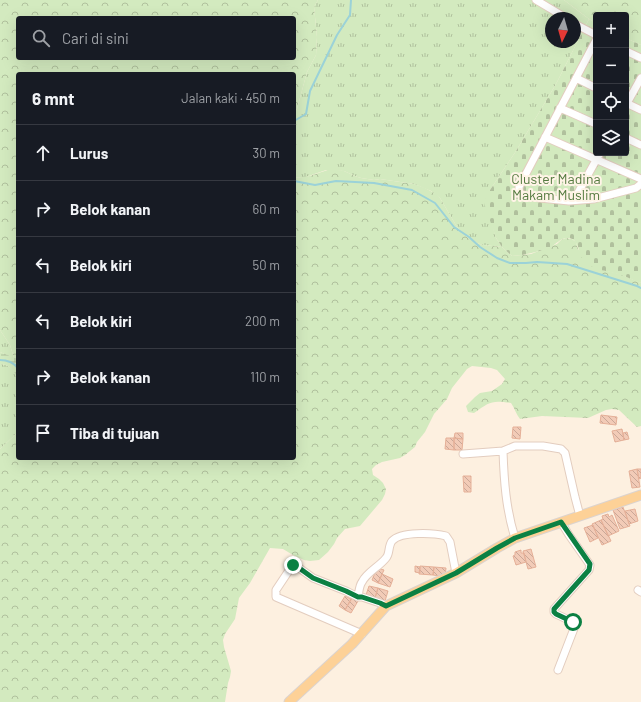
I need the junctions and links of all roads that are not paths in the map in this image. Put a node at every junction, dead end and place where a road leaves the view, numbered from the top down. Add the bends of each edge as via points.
1 (536, 0) edge
2 (556, 12) edge
3 (581, 27) edge
4 (593, 33) edge
5 (593, 46) edge
6 (629, 52) edge
7 (641, 58) edge
8 (576, 78) junction
9 (641, 78) edge
10 (593, 86) edge
11 (629, 99) edge
12 (629, 105) edge
13 (560, 108) junction
14 (641, 110) edge
15 (593, 123) edge
16 (545, 137) junction
17 (629, 139) edge
18 (641, 145) edge
19 (593, 154) edge
20 (598, 156) edge
21 (641, 179) edge
22 (641, 184) edge
23 (574, 200) junction
24 (503, 451) junction
25 (463, 454) dead end
26 (641, 495) edge
27 (580, 516) junction
28 (561, 522) junction
29 (515, 538) junction
30 (456, 573) junction
31 (358, 597) junction
32 (386, 606) junction
33 (362, 634) junction
34 (558, 670) dead end
35 (289, 702) edge

1 - 2 street
3 - 4 street
5 - 8 street
6 - 7 street
8 - 10 street
8 - 13 street
9 - 11 street
12 - 14 street
13 - 15 street
13 - 16 street
16 - 19 street
16 - 23 street via 519,187 520,193 540,198
17 - 18 street
20 - 21 street
20 - 23 street
22 - 23 street via 636,188 594,199
24 - 25 street
24 - 27 street via 514,446 561,448 565,453
24 - 29 street via 504,485
26 - 27 main road
27 - 28 main road
28 - 29 main road
28 - 34 street via 590,567 554,609 556,614 573,622 575,626
29 - 30 main road
30 - 31 street via 450,542 446,536 421,533 405,535 391,542 386,558 361,583
30 - 32 main road
31 - 32 street
31 - 33 street via 313,578 294,565 275,593 276,597
32 - 33 main road
33 - 35 main road

